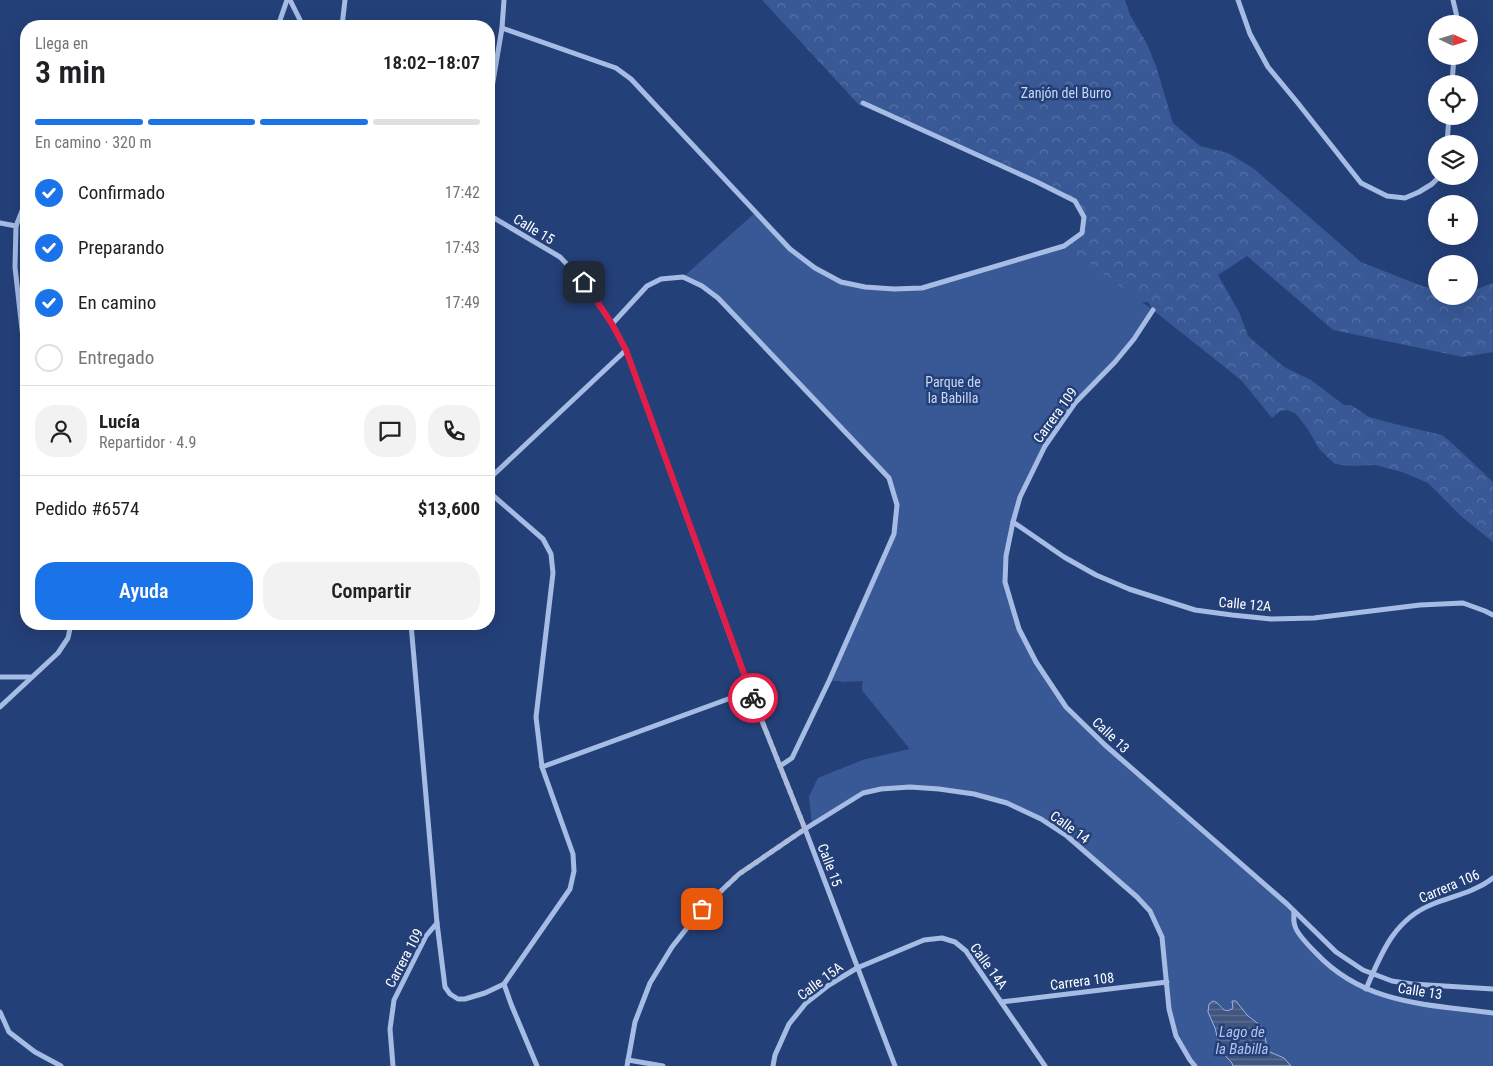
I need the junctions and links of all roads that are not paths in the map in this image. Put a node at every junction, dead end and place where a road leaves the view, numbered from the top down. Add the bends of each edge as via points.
1 (289, 0) edge
2 (345, 0) edge
3 (504, 0) edge
4 (1238, 0) edge
5 (1453, 0) edge
6 (1457, 15) edge
7 (281, 20) edge
8 (300, 20) edge
9 (343, 20) edge
10 (502, 28) junction
11 (495, 69) edge
12 (862, 104) dead end
13 (1430, 185) edge
14 (20, 216) edge
15 (495, 219) edge
16 (0, 223) edge
17 (16, 226) junction
18 (1153, 310) dead end
19 (20, 316) edge
20 (612, 324) junction
21 (626, 350) junction
22 (495, 473) edge
23 (495, 497) edge
24 (1013, 522) junction
25 (1493, 615) edge
26 (70, 630) edge
27 (412, 630) edge
28 (0, 677) edge
29 (30, 677) junction
30 (750, 690) junction
31 (0, 707) edge
32 (780, 766) junction
33 (542, 767) junction
34 (805, 829) junction
35 (1493, 878) edge
36 (1294, 911) junction
37 (437, 922) junction
38 (857, 968) junction
39 (1372, 974) junction
40 (1167, 982) junction
41 (504, 984) junction
42 (1366, 988) junction
43 (1493, 989) edge
44 (1001, 1002) junction
45 (0, 1012) edge
46 (1493, 1013) edge
47 (0, 1030) edge
48 (9, 1032) junction
49 (627, 1063) edge
50 (61, 1066) edge
51 (393, 1066) edge
52 (537, 1066) edge
53 (663, 1066) edge
54 (773, 1066) edge
55 (896, 1066) edge
56 (1045, 1066) edge
57 (1195, 1066) edge

1 - 7 street
1 - 8 street
2 - 9 street
3 - 10 street
4 - 13 street via 1250,34 1268,67 1361,183 1387,196 1404,198
5 - 6 street
10 - 11 street
10 - 12 street via 616,68 631,79 790,249 841,282 894,289 922,288 1064,246 1082,233 1084,217 1075,201
14 - 17 street
15 - 20 street, Calle 15 via 560,257 584,282
16 - 17 street
17 - 19 street via 14,267
18 - 24 street, Carrera 109 via 1115,362 1075,403 1045,446 1020,497
20 - 21 street, Calle 15
20 - 32 street via 646,286 661,278 683,278 702,286 718,298 888,478 897,505 894,534 792,758
21 - 22 street
21 - 30 street, Calle 15
23 - 33 street via 543,539 551,554 553,574 536,717
24 - 25 street, Calle 12A via 1096,575 1195,610 1271,619 1314,618 1463,603
24 - 36 street, Calle 13 via 1006,556 1006,582 1013,610 1036,662 1066,707
26 - 29 street via 58,653
27 - 37 street
28 - 29 street
29 - 31 street
30 - 32 street, Calle 15
30 - 33 street
32 - 34 street, Calle 15
33 - 41 street via 573,854 574,871 570,889
34 - 38 street, Calle 15
34 - 40 street, Calle 14 via 863,793 881,789 939,789 1007,803 1067,836 1150,911 1162,937
34 - 49 street via 739,874 702,909 672,947 650,983 635,1022
35 - 39 street, Carrera 106 via 1470,891 1431,904 1409,919 1384,947
36 - 39 street, Calle 13 via 1336,952
36 - 42 street, Calle 13 via 1295,927 1326,964
37 - 41 street via 444,987 450,994 466,999
37 - 51 street, Carrera 109 via 426,936 394,1000 390,1029
38 - 44 street, Calle 14A via 924,940 942,938 955,942 966,951
38 - 54 street, Calle 15A via 806,1003 790,1024
38 - 55 street, Calle 15
39 - 42 street, Carrera 106
39 - 43 street, Calle 13 via 1412,984
40 - 44 street, Carrera 108
40 - 57 street, Calle 14 via 1176,1036
41 - 52 street
42 - 46 street, Calle 13 via 1400,1000
44 - 56 street, Calle 14A
45 - 48 street
47 - 48 street
48 - 50 street via 35,1052
49 - 53 street

